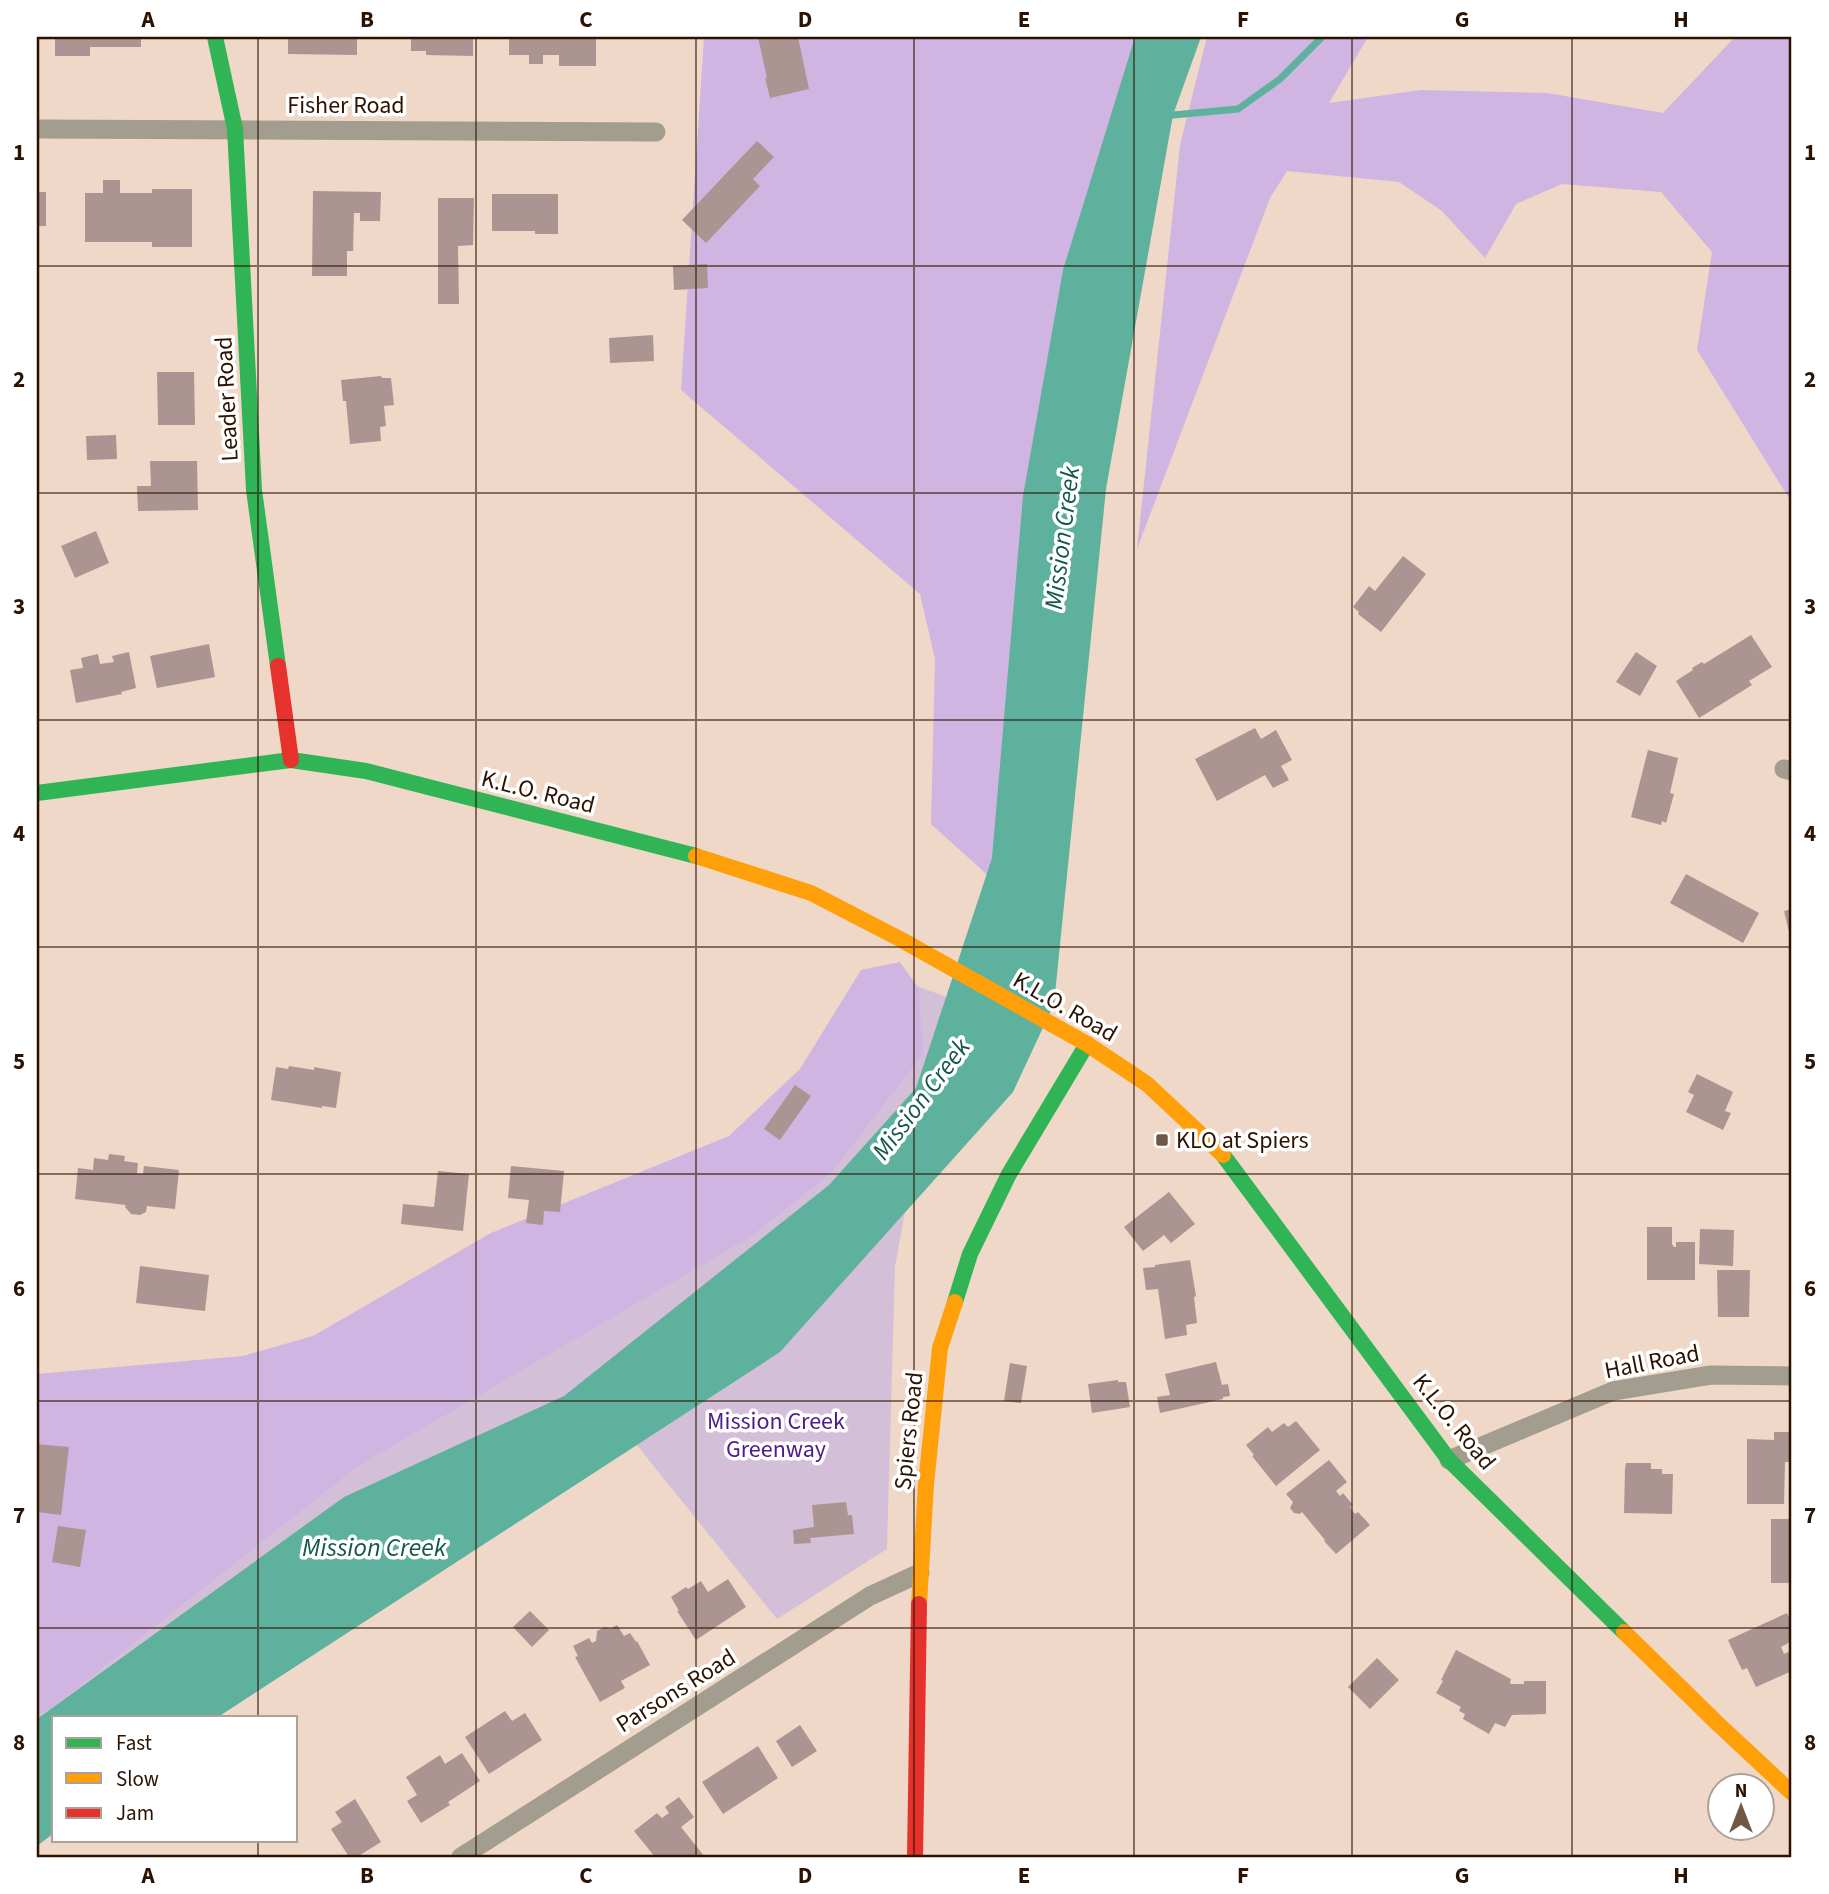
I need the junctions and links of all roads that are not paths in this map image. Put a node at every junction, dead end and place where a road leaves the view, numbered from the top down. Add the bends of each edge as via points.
1 (215, 37) edge
2 (37, 129) edge
3 (235, 129) junction
4 (656, 132) dead end
5 (291, 760) junction
6 (37, 793) edge
7 (1087, 1044) junction
8 (1792, 1376) edge
9 (1449, 1460) junction
10 (920, 1573) junction
11 (1792, 1793) edge
12 (461, 1857) edge
13 (915, 1857) edge

1 - 3 main road, Leader Road
2 - 3 street, Fisher Road
3 - 4 street, Fisher Road
3 - 5 main road, Leader Road via 254,490
5 - 6 main road, K.L.O. Road
5 - 7 main road, K.L.O. Road via 366,771 700,857 811,893
7 - 9 main road, K.L.O. Road via 1147,1084 1224,1156
7 - 10 main road, Spiers Road via 1009,1174 970,1254 940,1348
8 - 9 street, Hall Road via 1711,1375 1613,1391
9 - 11 main road, K.L.O. Road
10 - 12 street, Parsons Road via 870,1596
10 - 13 main road, Spiers Road

